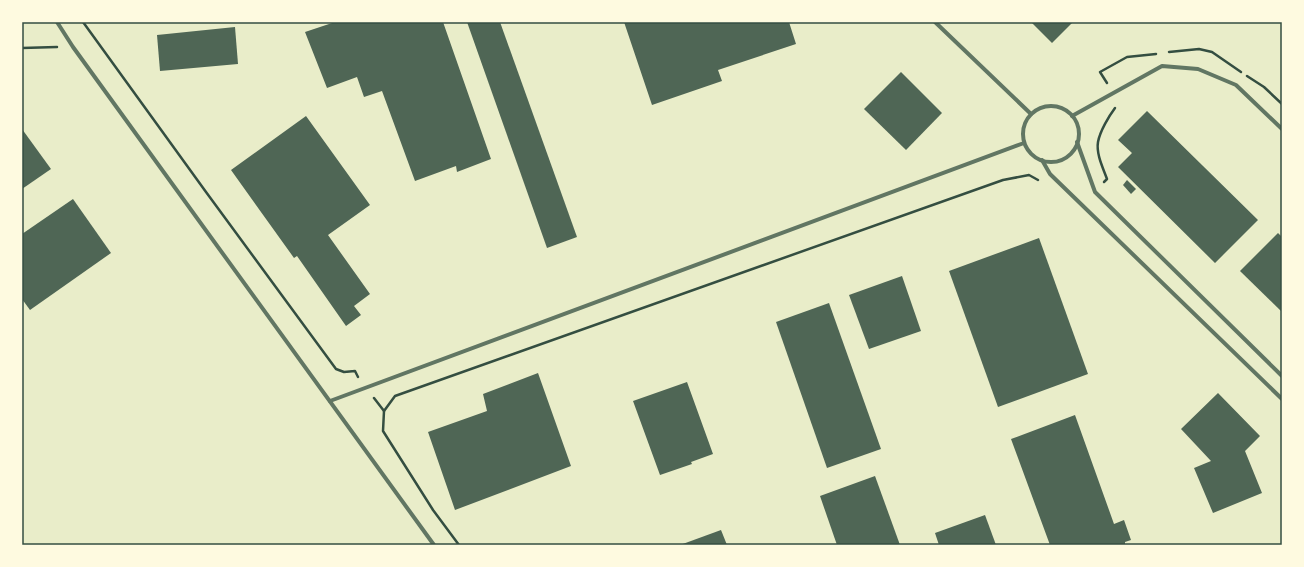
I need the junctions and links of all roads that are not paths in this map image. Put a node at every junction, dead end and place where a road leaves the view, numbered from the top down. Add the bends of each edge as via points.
1 (57, 22) edge
2 (935, 22) edge
3 (1031, 114) junction
4 (1072, 116) junction
5 (1282, 129) edge
6 (1077, 142) junction
7 (1024, 143) junction
8 (1042, 160) junction
9 (1282, 376) edge
10 (1282, 399) edge
11 (330, 401) junction
12 (434, 545) edge

1 - 11 street
2 - 3 street
3 - 4 street via 1047,106 1056,106
3 - 7 street via 1023,128
4 - 5 street via 1162,66 1198,68 1236,84
4 - 6 street via 1077,124
6 - 8 street via 1073,151 1066,157 1050,162
6 - 9 street via 1095,192
7 - 8 street
7 - 11 street
8 - 10 street via 1050,174
11 - 12 street

